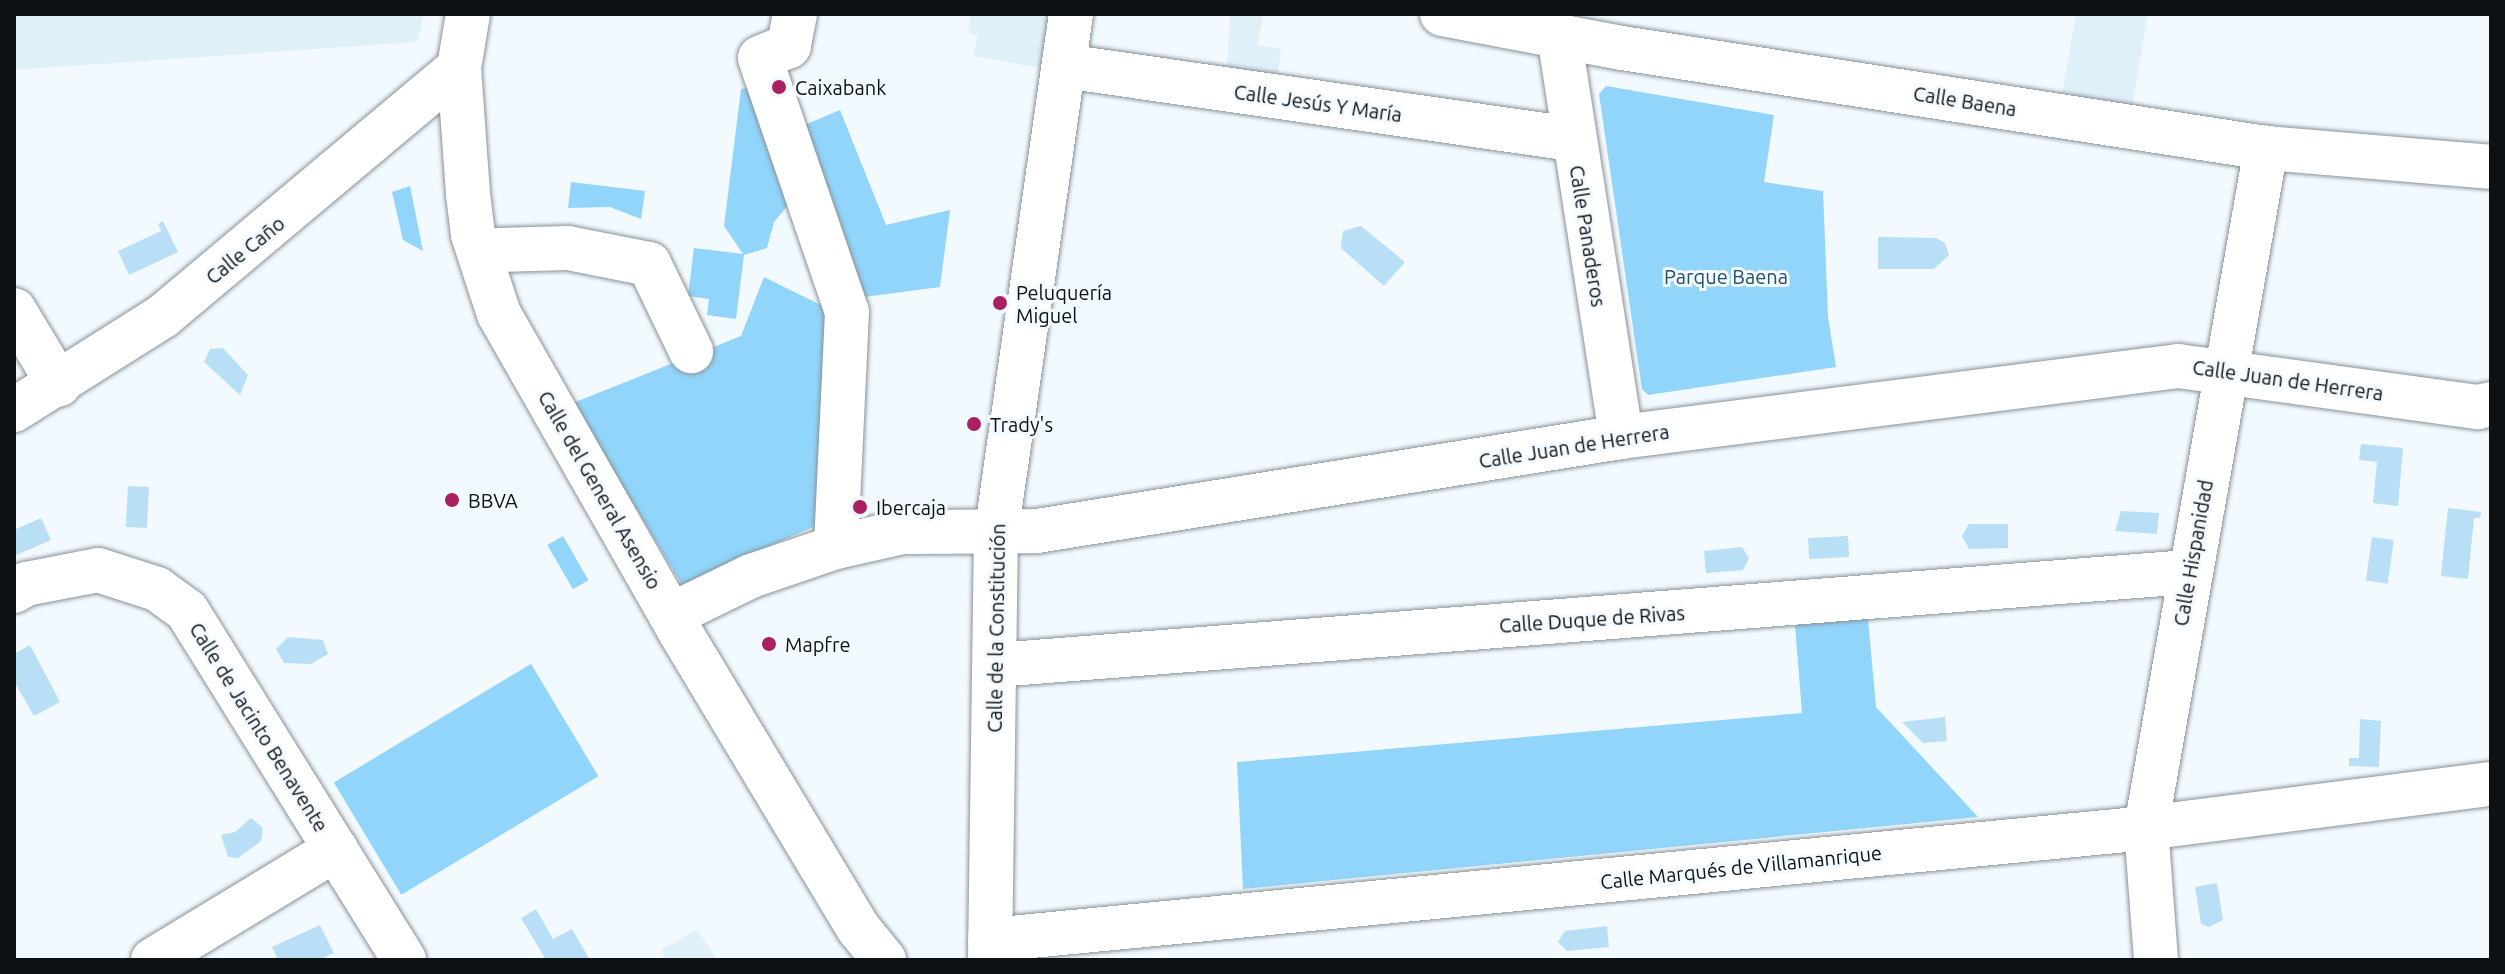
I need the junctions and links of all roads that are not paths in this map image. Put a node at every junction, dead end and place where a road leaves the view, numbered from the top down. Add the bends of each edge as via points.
1 (468, 14) edge
2 (1071, 14) edge
3 (1442, 14) edge
4 (792, 30) edge
5 (1559, 35) junction
6 (1064, 66) junction
7 (459, 68) junction
8 (1572, 139) junction
9 (2266, 148) junction
10 (2491, 167) edge
11 (498, 250) dead end
12 (14, 310) edge
13 (691, 351) dead end
14 (2227, 369) junction
15 (59, 385) junction
16 (2491, 404) edge
17 (14, 410) edge
18 (1621, 437) junction
19 (996, 535) junction
20 (836, 547) junction
21 (2188, 572) junction
22 (14, 591) edge
23 (671, 615) junction
24 (996, 665) junction
25 (2491, 784) edge
26 (2146, 828) junction
27 (336, 849) junction
28 (870, 950) edge
29 (990, 950) edge
30 (153, 960) edge
31 (404, 960) edge
32 (2156, 960) edge

1 - 7 street, Calle del General Asensio
2 - 6 street, Calle de la Constitución
3 - 5 street, Calle Baena
4 - 20 street via 760,58 847,312
5 - 8 street, Calle Panaderos
5 - 9 street, Calle Baena
6 - 8 street, Calle Jesús Y María
6 - 19 street, Calle de la Constitución
7 - 15 street, Calle Caño via 163,316
7 - 23 street, Calle del General Asensio via 473,235 493,301
8 - 18 street, Calle Panaderos
9 - 10 street, Calle Baena
9 - 14 street, Calle Hispanidad
11 - 13 street via 568,248 649,264
12 - 15 street
14 - 16 street, Calle Juan de Herrera via 2478,407
14 - 18 street, Calle Juan de Herrera via 2178,366
14 - 21 street, Calle Hispanidad
15 - 17 street, Calle Caño
18 - 19 street, Calle Juan de Herrera
19 - 20 street, Calle Juan de Herrera via 902,532
19 - 24 street, Calle de la Constitución
20 - 23 street, Calle Juan de Herrera via 751,576
21 - 24 street, Calle Duque de Rivas
21 - 26 street, Calle Hispanidad
22 - 27 street, Calle de Jacinto Benavente via 98,570 157,589 187,611
23 - 28 street, Calle del General Asensio
24 - 29 street, Calle de la Constitución
25 - 26 street, Calle Marqués de Villamanrique
26 - 29 street, Calle Marqués de Villamanrique
26 - 32 street, Calle Hispanidad
27 - 30 street
27 - 31 street, Calle de Jacinto Benavente

